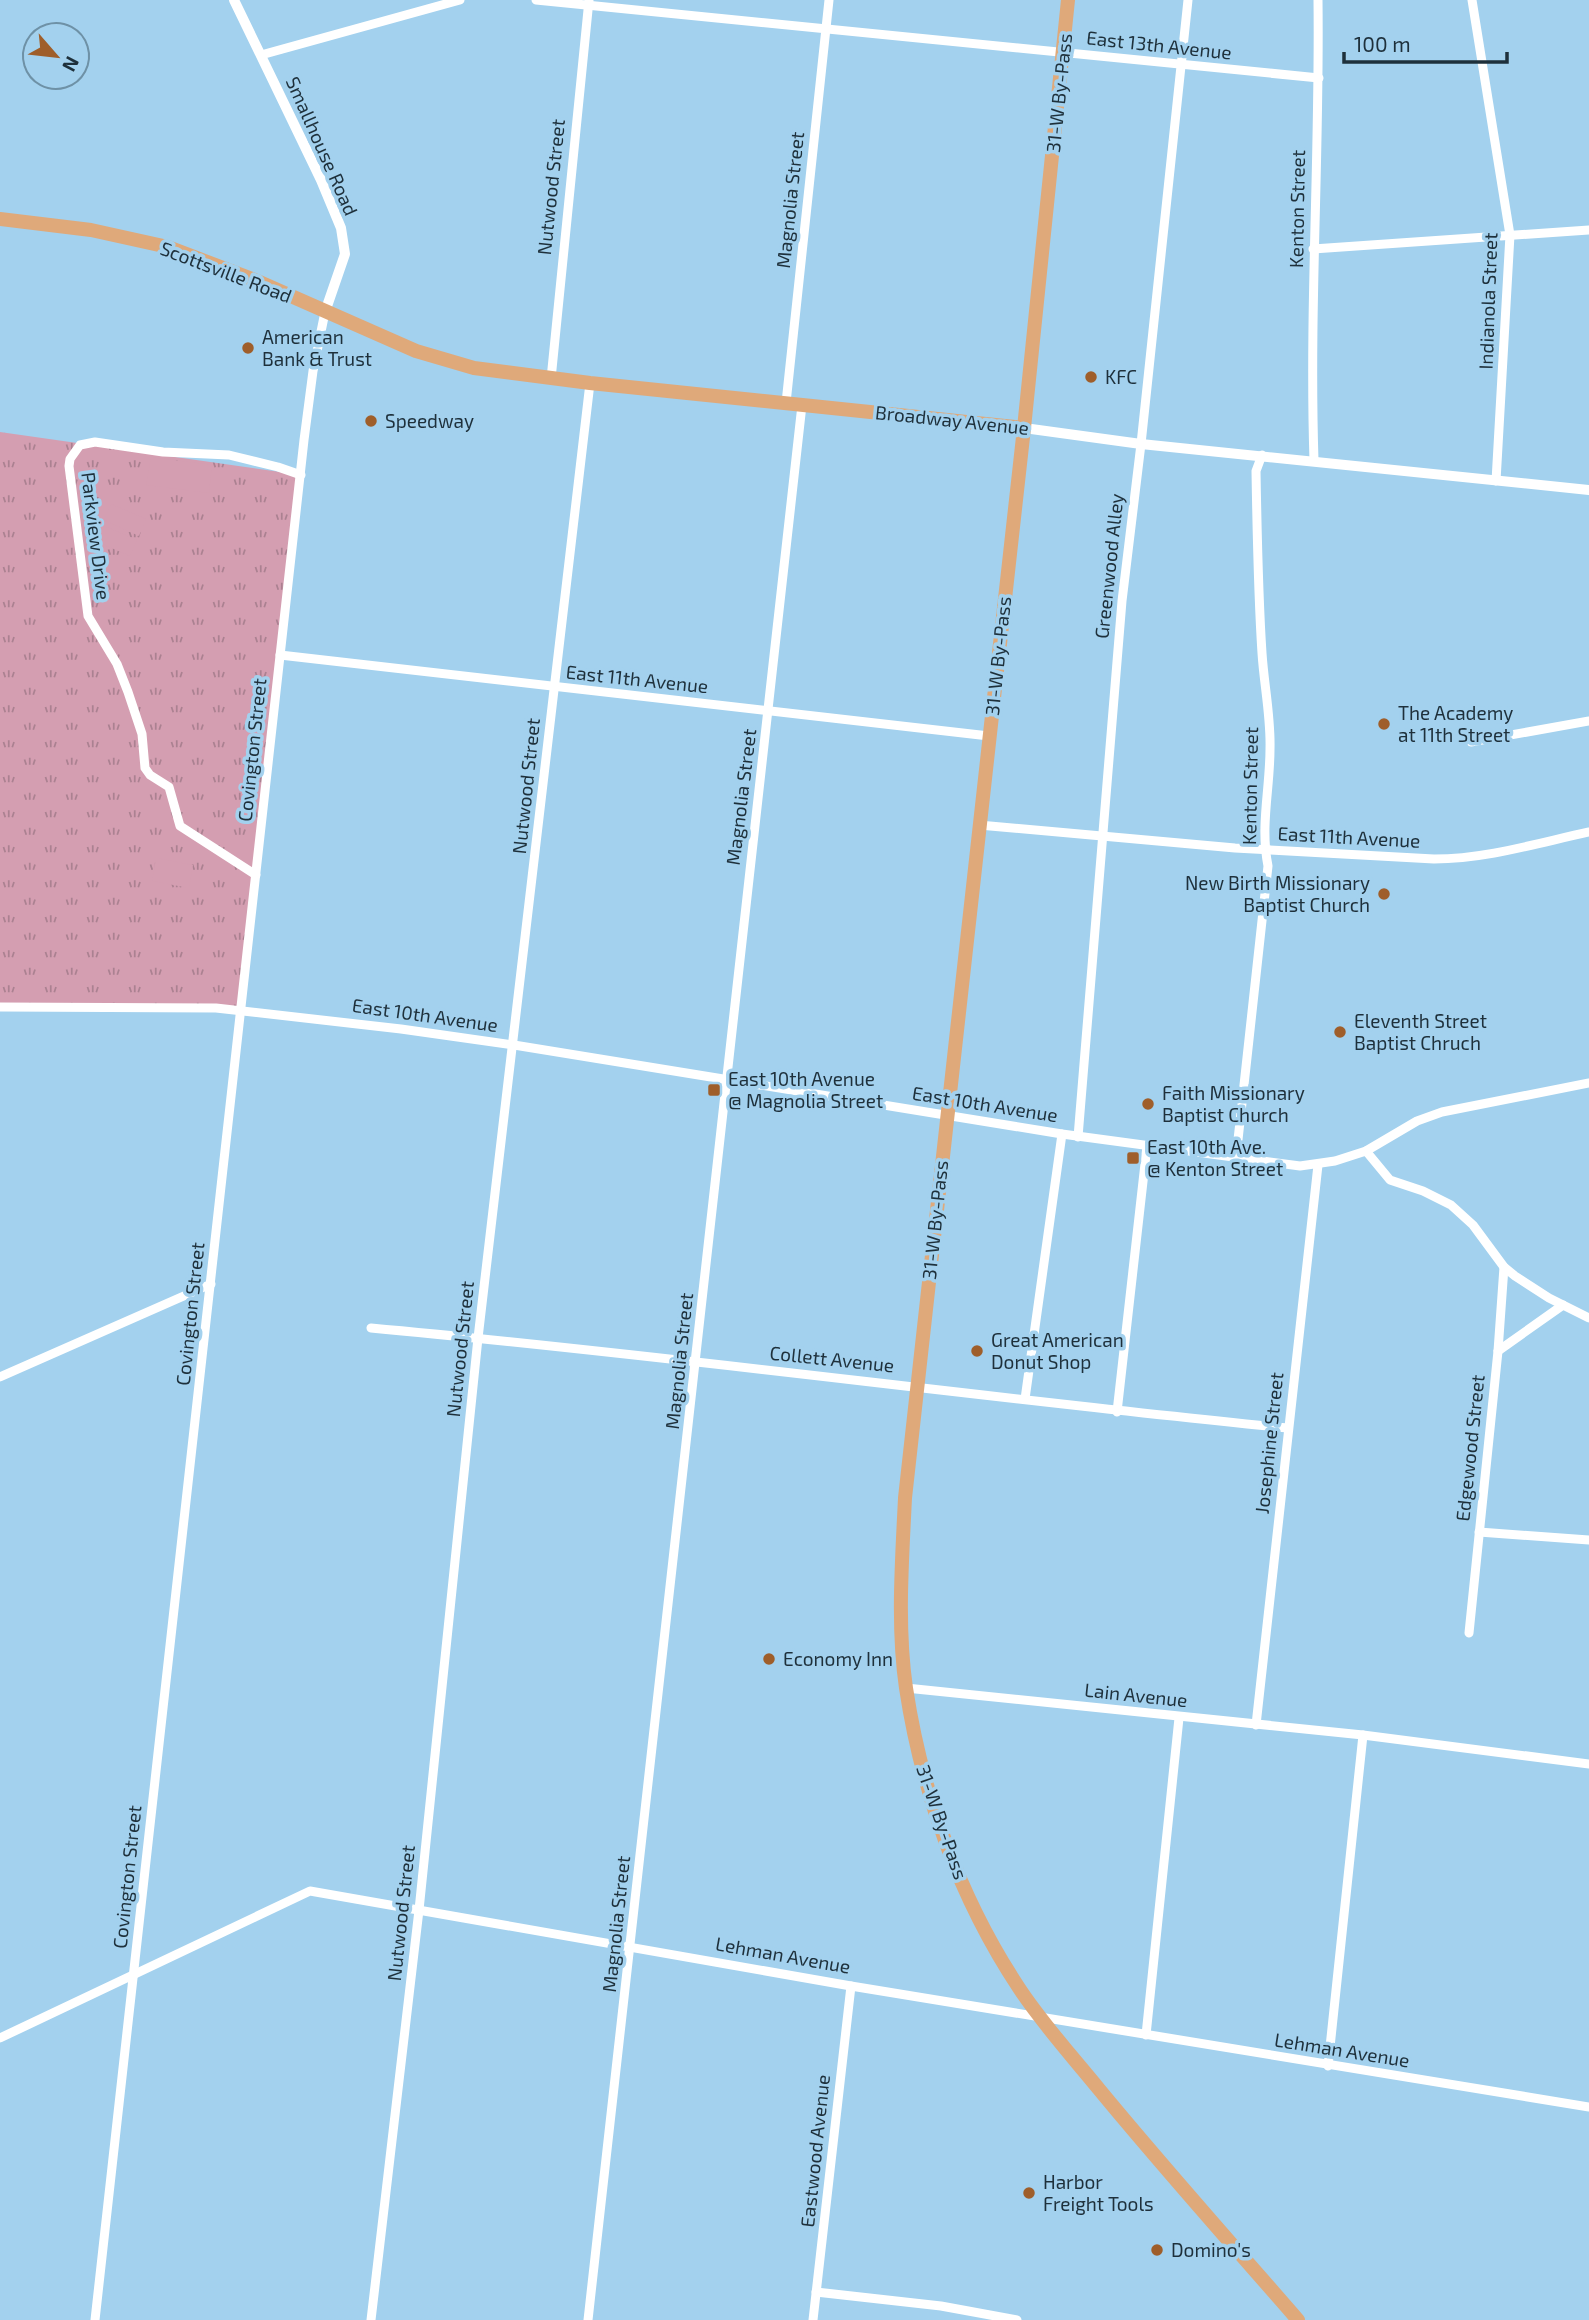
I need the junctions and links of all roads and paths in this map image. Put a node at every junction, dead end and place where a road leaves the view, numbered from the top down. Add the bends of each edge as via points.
1 (234, 0) edge
2 (460, 0) edge
3 (536, 0) edge
4 (829, 0) edge
5 (1068, 0) edge
6 (1188, 0) edge
7 (1318, 0) edge
8 (1472, 0) edge
9 (588, 3) edge
10 (826, 28) junction
11 (1063, 52) junction
12 (261, 55) junction
13 (1180, 64) junction
14 (1319, 78) junction
15 (0, 219) edge
16 (1589, 230) edge
17 (1510, 235) junction
18 (1313, 250) junction
19 (325, 312) junction
20 (551, 379) junction
21 (590, 383) junction
22 (786, 404) junction
23 (802, 405) junction
24 (1024, 428) junction
25 (1141, 444) junction
26 (1262, 456) junction
27 (1314, 461) junction
28 (301, 475) junction
29 (1496, 481) junction
30 (1589, 490) edge
31 (280, 655) junction
32 (555, 687) junction
33 (768, 710) junction
34 (1589, 721) edge
35 (989, 736) junction
36 (1471, 741) dead end
37 (979, 825) junction
38 (1589, 832) edge
39 (1102, 836) junction
40 (1265, 850) junction
41 (256, 875) junction
42 (0, 1007) edge
43 (240, 1009) junction
44 (514, 1045) junction
45 (726, 1079) junction
46 (1589, 1083) edge
47 (946, 1116) junction
48 (1062, 1134) junction
49 (1078, 1137) junction
50 (1147, 1146) junction
51 (1366, 1151) junction
52 (1237, 1158) junction
53 (1318, 1165) junction
54 (1504, 1267) junction
55 (211, 1284) junction
56 (1563, 1306) junction
57 (1589, 1318) edge
58 (371, 1328) dead end
59 (478, 1338) junction
60 (1498, 1351) junction
61 (697, 1362) junction
62 (0, 1377) edge
63 (918, 1387) junction
64 (1025, 1399) junction
65 (1117, 1412) junction
66 (1288, 1428) junction
67 (1479, 1532) junction
68 (1589, 1540) edge
69 (1469, 1633) dead end
70 (906, 1688) junction
71 (1179, 1717) junction
72 (1256, 1725) junction
73 (1363, 1735) junction
74 (1589, 1764) edge
75 (419, 1910) junction
76 (631, 1945) junction
77 (134, 1975) junction
78 (851, 1986) junction
79 (1039, 2016) junction
80 (1146, 2035) junction
81 (0, 2038) edge
82 (1328, 2066) junction
83 (1589, 2107) edge
84 (816, 2292) junction
85 (95, 2320) edge
86 (371, 2320) edge
87 (588, 2320) edge
88 (813, 2320) edge
89 (1017, 2320) edge
90 (1298, 2320) edge

1 - 12 street, Smallhouse Road
2 - 12 street
3 - 9 street, East 13th Avenue
4 - 10 street, Magnolia Street
5 - 11 main road, 31-W By-Pass
6 - 13 street, Greenwood Alley
7 - 14 street, Kenton Street
8 - 17 street, Indianola Street
9 - 10 street, East 13th Avenue
9 - 20 street, Nutwood Street
10 - 11 street, East 13th Avenue
10 - 22 street, Magnolia Street
11 - 13 street, East 13th Avenue
11 - 24 main road, 31-W By-Pass
12 - 19 street, Smallhouse Road via 341,228 345,254
13 - 14 street, East 13th Avenue
13 - 25 street, Greenwood Alley
14 - 18 street, Kenton Street
15 - 19 main road, Scottsville Road via 91,230 168,247
16 - 17 street
17 - 18 street
17 - 29 street, Indianola Street
18 - 27 street, Kenton Street
19 - 20 main road, Broadway Avenue via 437,358
19 - 28 street, Covington Street
20 - 21 main road, Broadway Avenue
21 - 22 main road, Broadway Avenue
21 - 32 street, Nutwood Street
22 - 23 main road, Broadway Avenue
23 - 24 main road, Broadway Avenue
23 - 33 street, Magnolia Street
24 - 25 street, Broadway Avenue
24 - 35 main road, 31-W By-Pass
25 - 26 street, Broadway Avenue
25 - 39 street, Greenwood Alley
26 - 27 street, Broadway Avenue
26 - 40 street, Kenton Street via 1256,471 1270,751
27 - 29 street, Broadway Avenue
28 - 31 street, Covington Street
28 - 41 street, Parkview Drive via 238,457 94,442 80,445 69,466 88,616 126,686 142,734 145,768 169,787 180,826
29 - 30 street, Broadway Avenue
31 - 32 street, East 11th Avenue
31 - 41 street, Covington Street
32 - 33 street, East 11th Avenue
32 - 44 street, Nutwood Street
33 - 35 street, East 11th Avenue
33 - 45 street, Magnolia Street
34 - 36 street
35 - 37 main road, 31-W By-Pass
37 - 39 street, East 11th Avenue
37 - 47 main road, 31-W By-Pass
38 - 40 street, East 11th Avenue via 1450,859
39 - 40 street, East 11th Avenue
39 - 49 street, Greenwood Alley
40 - 52 street, Kenton Street via 1268,866
41 - 43 street, Covington Street
42 - 43 street, East 10th Avenue
43 - 44 street, East 10th Avenue
43 - 55 street, Covington Street
44 - 45 street, East 10th Avenue
44 - 59 street, Nutwood Street
45 - 47 street, East 10th Avenue
45 - 61 street, Magnolia Street
46 - 51 street, East 10th Avenue via 1442,1112
47 - 48 street, East 10th Avenue
47 - 63 main road, 31-W By-Pass
48 - 49 street, East 10th Avenue
48 - 64 street
49 - 50 street, East 10th Avenue
50 - 52 street, East 10th Avenue
50 - 65 street
51 - 53 street, East 10th Avenue
51 - 54 street via 1390,1181 1438,1197 1463,1215
52 - 53 street, East 10th Avenue
53 - 66 street, Josephine Street
54 - 56 street
54 - 60 street, Edgewood Street
55 - 62 street
55 - 77 street, Covington Street
56 - 57 street
56 - 60 street
58 - 59 street, Collett Avenue
59 - 61 street, Collett Avenue
59 - 75 street, Nutwood Street
60 - 67 street, Edgewood Street
61 - 63 street, Collett Avenue
61 - 76 street, Magnolia Street
63 - 64 street, Collett Avenue
63 - 70 main road, 31-W By-Pass via 901,1584
64 - 65 street, Collett Avenue
65 - 66 street, Collett Avenue
66 - 72 street, Josephine Street
67 - 68 street
67 - 69 street, Edgewood Street
70 - 71 street, Lain Avenue
70 - 79 main road, 31-W By-Pass via 924,1779 952,1860 989,1938
71 - 72 street, Lain Avenue
71 - 80 street
72 - 73 street, Lain Avenue
73 - 74 street, Lain Avenue
73 - 82 street
75 - 76 street, Lehman Avenue
75 - 77 street, Lehman Avenue via 310,1891
75 - 86 street, Nutwood Street
76 - 78 street, Lehman Avenue
76 - 87 street, Magnolia Street
77 - 81 street, Lehman Avenue
77 - 85 street, Covington Street
78 - 79 street, Lehman Avenue
78 - 84 street, Eastwood Avenue
79 - 80 street, Lehman Avenue
79 - 90 main road, 31-W By-Pass
80 - 82 street, Lehman Avenue
82 - 83 street, Lehman Avenue
84 - 88 street, Eastwood Avenue
84 - 89 street

